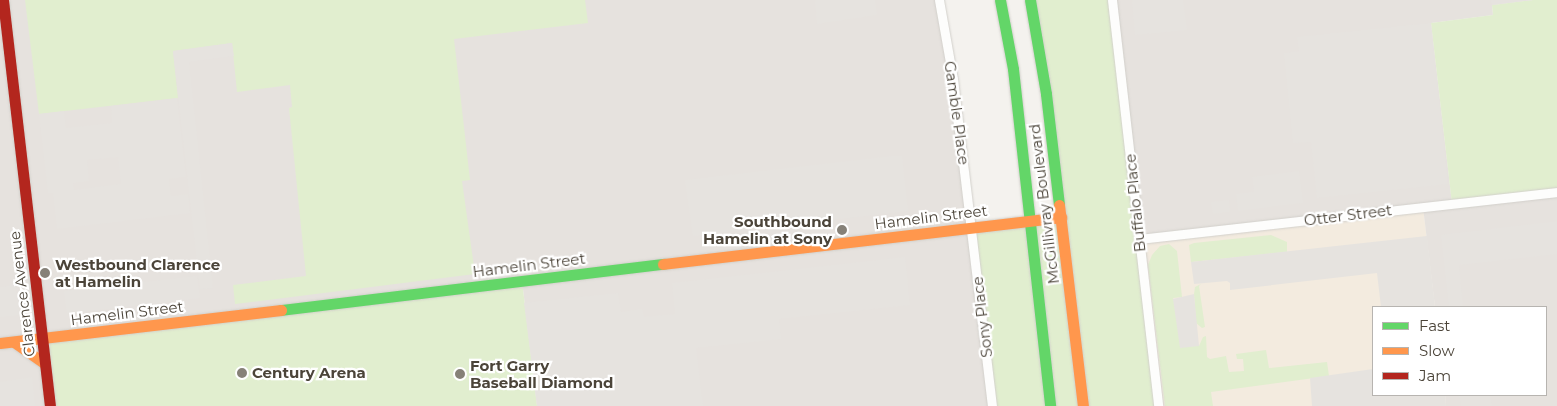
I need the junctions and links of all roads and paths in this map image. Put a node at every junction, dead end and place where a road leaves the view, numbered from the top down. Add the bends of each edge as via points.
1 (3, 0) edge
2 (939, 0) edge
3 (1000, 0) edge
4 (1030, 0) edge
5 (1112, 0) edge
6 (1557, 192) edge
7 (1061, 217) junction
8 (1028, 220) junction
9 (971, 227) junction
10 (1139, 239) junction
11 (42, 339) junction
12 (14, 342) junction
13 (0, 343) edge
14 (45, 364) junction
15 (50, 406) edge
16 (992, 406) edge
17 (1050, 406) edge
18 (1083, 406) edge
19 (1158, 406) edge

1 - 11 street, Clarence Avenue
2 - 9 street, Gamble Place via 953,80
3 - 8 street, McGillivray Boulevard via 1014,79
4 - 7 street, McGillivray Boulevard via 1046,94
5 - 10 street, Buffalo Place
6 - 10 street, Otter Street
7 - 8 street, Hamelin Street
7 - 18 street, McGillivray Boulevard
8 - 9 street, Hamelin Street
8 - 17 street, McGillivray Boulevard
9 - 11 street, Hamelin Street
9 - 16 street, Sony Place
10 - 19 street, Buffalo Place
11 - 12 street, Hamelin Street
11 - 14 street, Clarence Avenue
12 - 13 street, Hamelin Street
12 - 14 street
14 - 15 street, Clarence Avenue

